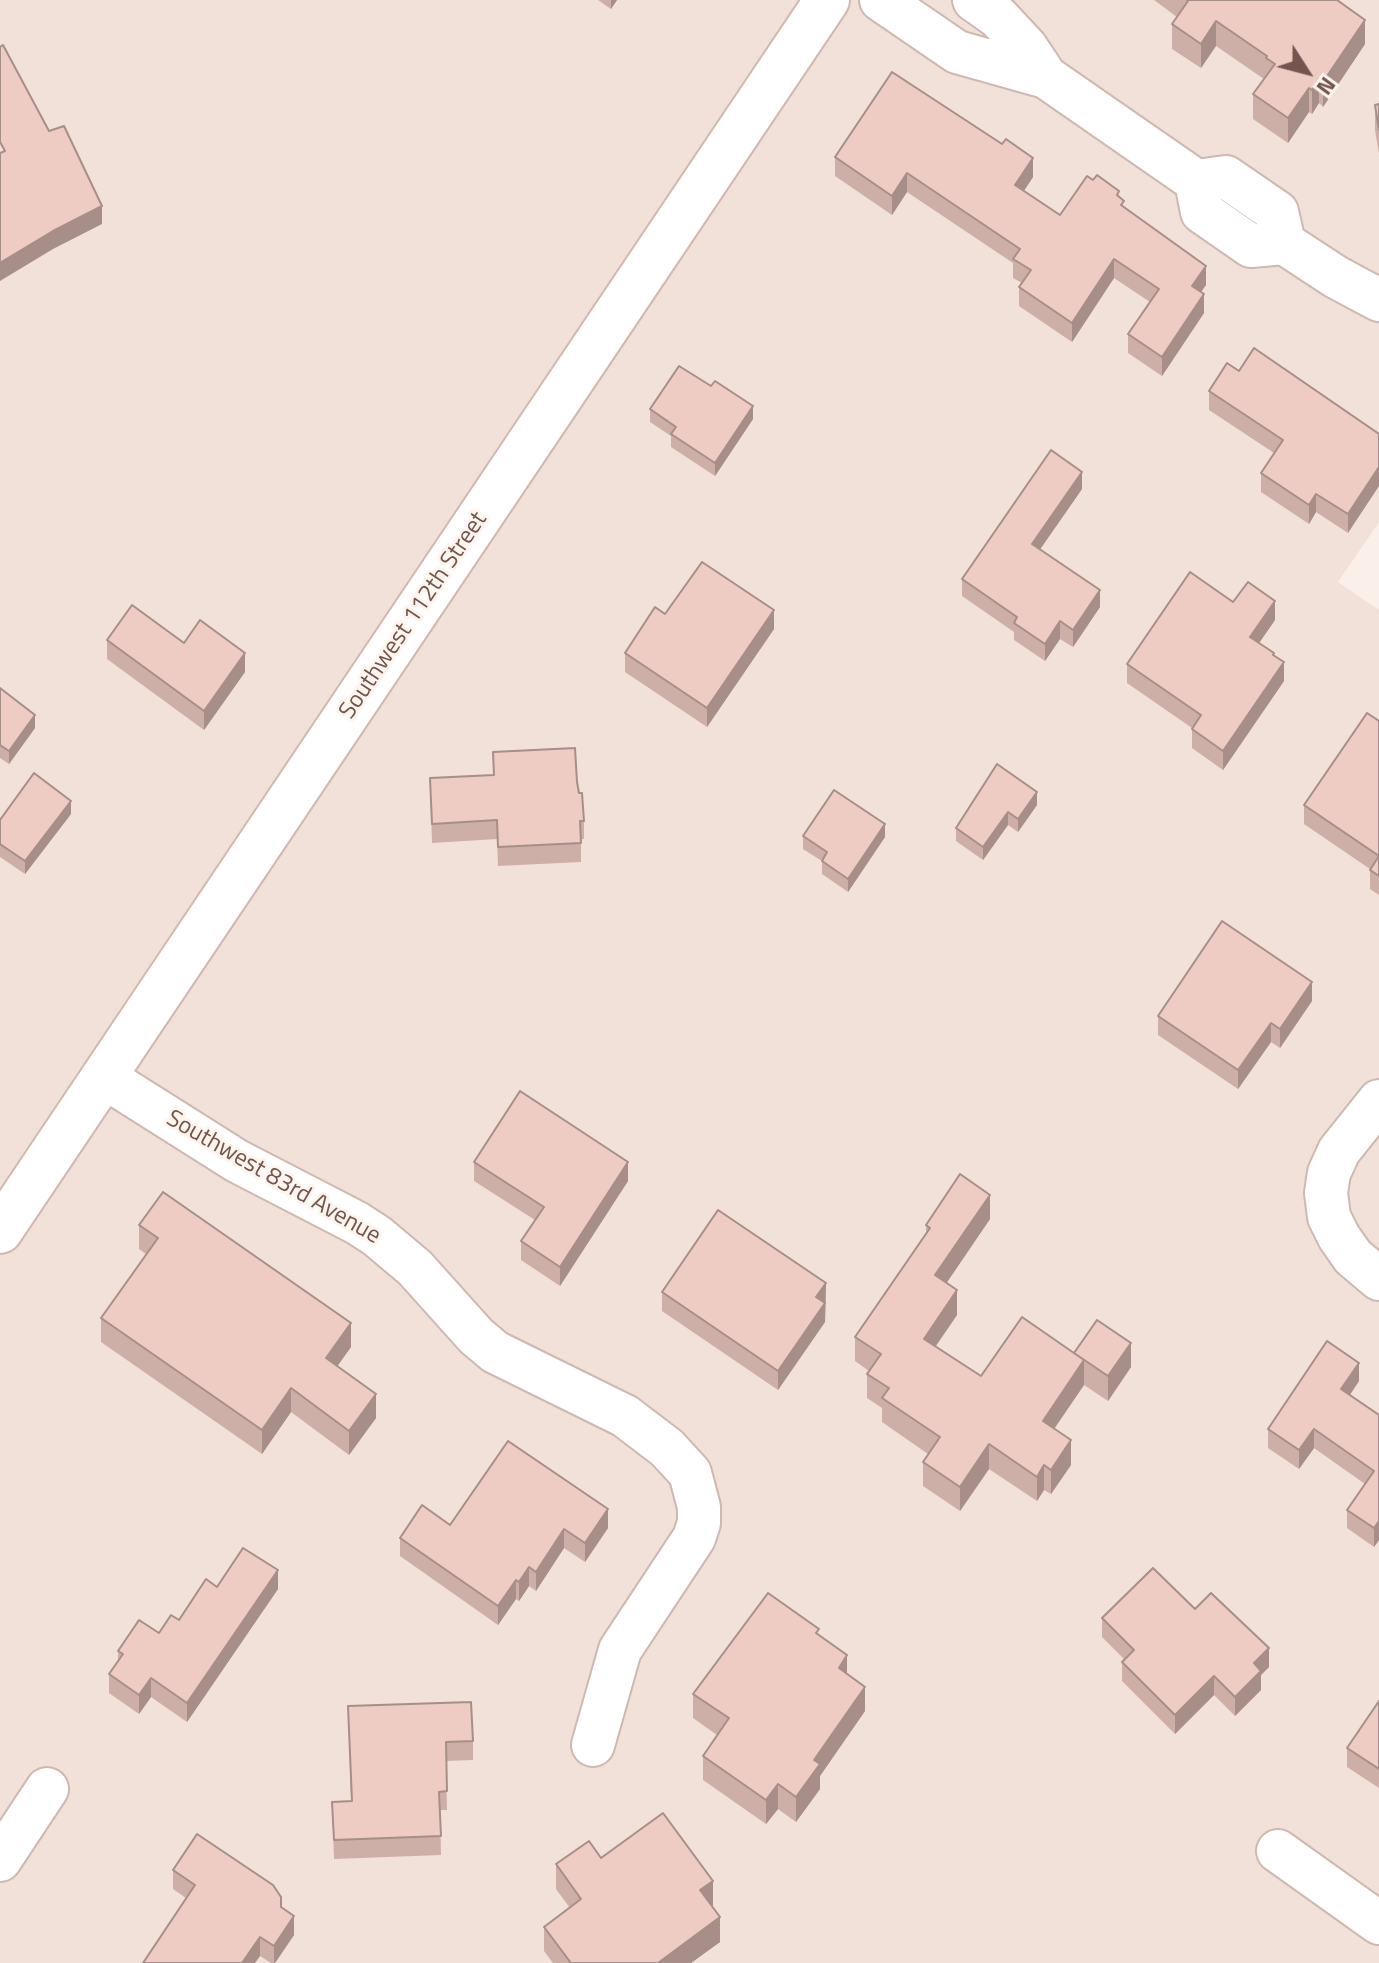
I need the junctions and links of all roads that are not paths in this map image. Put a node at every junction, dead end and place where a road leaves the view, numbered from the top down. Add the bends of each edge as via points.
1 (827, 0) edge
2 (881, 0) edge
3 (974, 0) edge
4 (1046, 77) junction
5 (1379, 300) edge
6 (104, 1077) junction
7 (1379, 1101) edge
8 (0, 1231) edge
9 (1379, 1279) edge
10 (593, 1745) dead end
11 (47, 1789) dead end
12 (1278, 1851) dead end
13 (0, 1860) edge
14 (1379, 1923) edge

1 - 6 main road, Southwest 112th Street
2 - 4 street via 957,52
3 - 4 street via 998,17
4 - 5 street via 1196,181 1202,212 1251,246 1284,243
6 - 8 main road, Southwest 112th Street
6 - 10 street, Southwest 83rd Avenue via 237,1161 377,1236 495,1352 625,1416 690,1473 699,1523 694,1538 620,1650
7 - 9 street via 1339,1151 1326,1193 1329,1217 1353,1257
11 - 13 street
12 - 14 street

